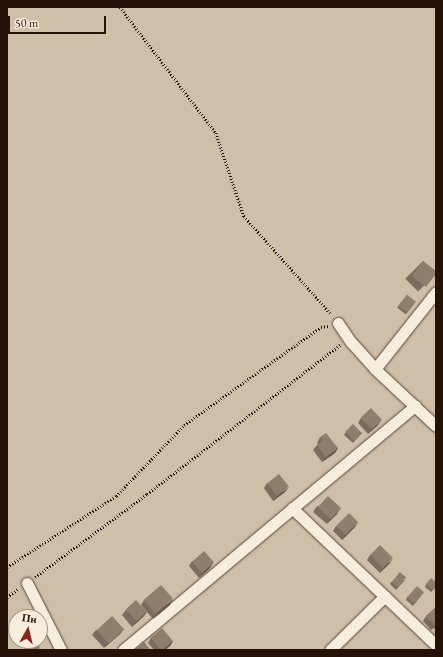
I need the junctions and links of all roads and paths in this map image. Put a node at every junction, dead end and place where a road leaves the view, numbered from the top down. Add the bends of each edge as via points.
1 (120, 7) edge
2 (436, 292) edge
3 (338, 323) junction
4 (351, 342) junction
5 (375, 369) junction
6 (415, 406) junction
7 (436, 426) edge
8 (292, 508) junction
9 (7, 567) edge
10 (27, 583) joint
11 (384, 596) junction
12 (436, 645) edge
13 (61, 650) edge
14 (123, 650) edge
15 (330, 650) edge

1 - 3 path via 216,133 244,216
2 - 5 street
3 - 4 street
3 - 9 path via 320,328 184,424 116,496
4 - 5 street
4 - 10 path via 341,344
5 - 6 street
6 - 7 street
6 - 8 street
8 - 11 street
8 - 14 street
10 - 13 street
11 - 12 street
11 - 15 street

